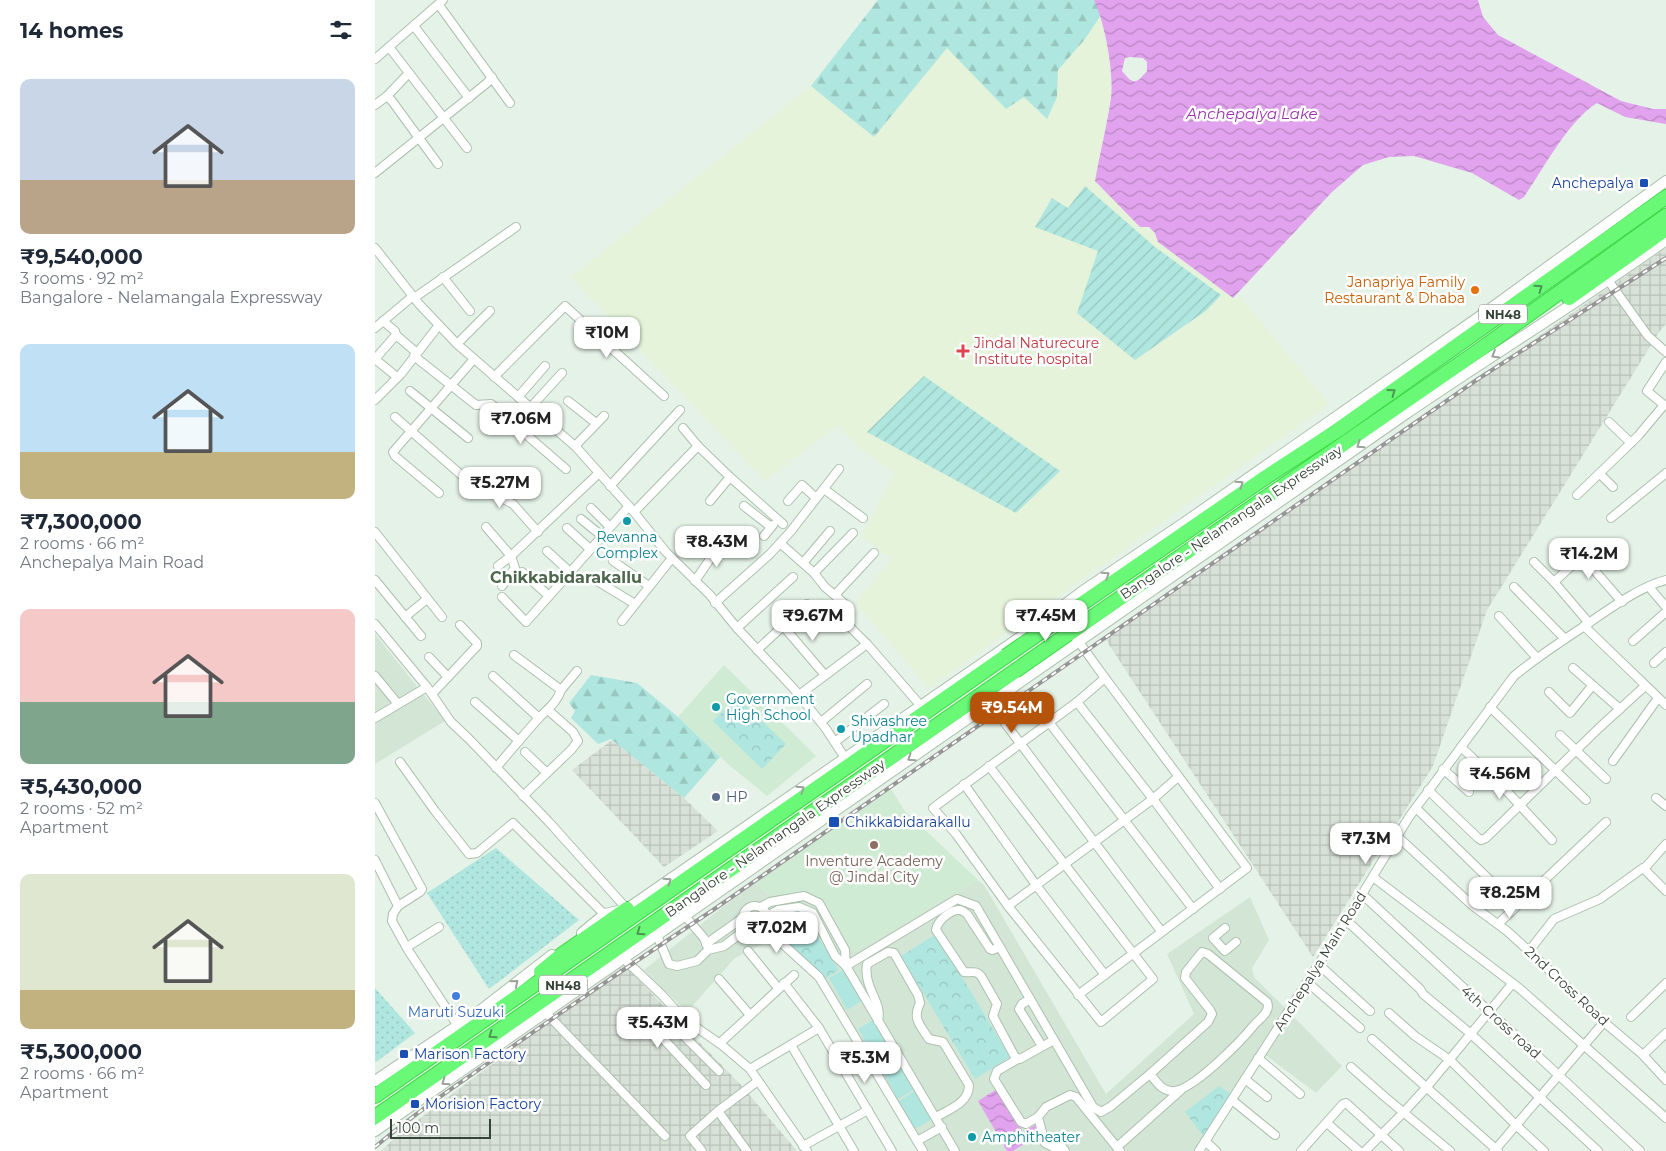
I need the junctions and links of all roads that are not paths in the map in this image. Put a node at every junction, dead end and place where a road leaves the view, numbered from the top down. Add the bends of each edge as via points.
1 (441, 2) edge
2 (414, 26) junction
3 (389, 47) junction
4 (375, 59) edge
5 (409, 73) junction
6 (492, 77) junction
7 (387, 96) junction
8 (469, 98) junction
9 (510, 103) dead end
10 (375, 105) edge
11 (444, 118) junction
12 (419, 138) junction
13 (467, 148) dead end
14 (438, 164) dead end
15 (375, 174) edge
16 (1666, 181) edge
17 (1666, 196) edge
18 (1666, 216) edge
19 (516, 227) dead end
20 (1666, 229) edge
21 (1666, 240) edge
22 (375, 248) edge
23 (443, 278) junction
24 (1608, 280) junction
25 (413, 297) junction
26 (470, 311) dead end
27 (490, 311) dead end
28 (383, 321) junction
29 (439, 326) junction
30 (375, 328) edge
31 (396, 335) junction
32 (457, 344) junction
33 (1666, 352) edge
34 (416, 354) junction
35 (1471, 356) junction
36 (375, 359) edge
37 (473, 360) junction
38 (1666, 362) edge
39 (545, 366) dead end
40 (563, 373) dead end
41 (397, 377) junction
42 (494, 377) junction
43 (452, 385) junction
44 (410, 391) dead end
45 (664, 396) dead end
46 (518, 398) junction
47 (375, 400) edge
48 (568, 401) dead end
49 (431, 408) junction
50 (533, 410) junction
51 (680, 410) dead end
52 (604, 416) dead end
53 (395, 417) dead end
54 (1609, 422) dead end
55 (596, 423) junction
56 (683, 428) dead end
57 (411, 431) junction
58 (522, 431) junction
59 (468, 438) dead end
60 (1631, 443) junction
61 (575, 446) junction
62 (698, 446) junction
63 (565, 469) dead end
64 (839, 469) dead end
65 (599, 473) junction
66 (1666, 473) edge
67 (1600, 474) junction
68 (730, 477) junction
69 (610, 486) junction
70 (1613, 487) dead end
71 (824, 489) junction
72 (439, 493) dead end
73 (1577, 495) dead end
74 (817, 498) junction
75 (710, 500) dead end
76 (788, 501) dead end
77 (744, 506) dead end
78 (591, 508) dead end
79 (632, 509) junction
80 (863, 518) dead end
81 (1611, 518) dead end
82 (581, 519) dead end
83 (610, 527) junction
84 (771, 527) junction
85 (486, 528) dead end
86 (567, 528) dead end
87 (830, 531) dead end
88 (538, 532) junction
89 (853, 533) dead end
90 (602, 536) junction
91 (763, 536) dead end
92 (376, 537) edge
93 (780, 542) junction
94 (721, 543) dead end
95 (590, 549) junction
96 (547, 551) dead end
97 (873, 553) dead end
98 (511, 556) junction
99 (672, 558) junction
100 (613, 561) dead end
101 (1534, 562) dead end
102 (803, 563) junction
103 (499, 566) dead end
104 (522, 572) dead end
105 (570, 572) junction
106 (815, 573) junction
107 (793, 577) dead end
108 (594, 579) dead end
109 (375, 580) edge
110 (1666, 580) edge
111 (695, 581) junction
112 (1554, 582) junction
113 (502, 586) dead end
114 (649, 586) junction
115 (1514, 587) dead end
116 (1649, 587) junction
117 (835, 595) junction
118 (549, 596) junction
119 (502, 597) dead end
120 (427, 599) junction
121 (1622, 602) junction
122 (715, 603) junction
123 (635, 604) junction
124 (807, 604) dead end
125 (845, 604) dead end
126 (1666, 607) edge
127 (1666, 612) edge
128 (1499, 616) dead end
129 (405, 617) junction
130 (442, 617) dead end
131 (843, 620) dead end
132 (622, 621) dead end
133 (375, 624) edge
134 (1038, 624) junction
135 (1587, 624) junction
136 (460, 625) dead end
137 (783, 626) junction
138 (737, 628) junction
139 (1025, 634) junction
140 (421, 636) dead end
141 (1565, 640) junction
142 (1633, 640) dead end
143 (1079, 642) junction
144 (867, 644) junction
145 (757, 650) junction
146 (1666, 652) edge
147 (514, 655) dead end
148 (1059, 656) junction
149 (429, 657) dead end
150 (1537, 658) junction
151 (1654, 663) dead end
152 (1047, 664) junction
153 (1573, 668) dead end
154 (577, 671) dead end
155 (824, 674) junction
156 (375, 676) edge
157 (493, 676) dead end
158 (449, 677) junction
159 (1105, 678) junction
160 (867, 684) dead end
161 (1592, 686) junction
162 (1645, 686) junction
163 (427, 687) junction
164 (561, 690) junction
165 (1549, 692) dead end
166 (432, 694) junction
167 (799, 695) junction
168 (1658, 698) junction
169 (475, 702) dead end
170 (990, 702) junction
171 (1077, 702) junction
172 (398, 704) junction
173 (884, 704) dead end
174 (1666, 705) edge
175 (921, 706) junction
176 (1490, 707) junction
177 (1620, 709) junction
178 (548, 710) junction
179 (375, 718) edge
180 (539, 718) junction
181 (1048, 721) junction
182 (821, 722) junction
183 (1560, 735) dead end
184 (519, 741) junction
185 (835, 742) junction
186 (1020, 743) junction
187 (1461, 746) junction
188 (1576, 751) junction
189 (525, 752) dead end
190 (845, 758) junction
191 (1613, 760) dead end
192 (400, 762) dead end
193 (989, 766) junction
194 (496, 768) junction
195 (1443, 769) junction
196 (1555, 770) junction
197 (547, 773) junction
198 (1178, 777) junction
199 (1606, 779) dead end
200 (964, 784) junction
201 (1428, 790) junction
202 (1469, 792) dead end
203 (523, 796) junction
204 (1656, 798) dead end
205 (1153, 799) junction
206 (1586, 800) dead end
207 (375, 802) edge
208 (1520, 805) junction
209 (1666, 806) edge
210 (1415, 808) junction
211 (1124, 819) junction
212 (1606, 822) dead end
213 (1397, 836) junction
214 (1552, 840) dead end
215 (1095, 841) junction
216 (1666, 844) edge
217 (375, 860) edge
218 (1065, 864) junction
219 (1645, 869) junction
220 (1373, 876) junction
221 (1036, 885) junction
222 (1220, 889) junction
223 (1499, 889) dead end
224 (1666, 891) edge
225 (1362, 894) junction
226 (398, 906) junction
227 (1009, 906) junction
228 (761, 907) junction
229 (627, 909) junction
230 (1193, 909) junction
231 (605, 915) junction
232 (685, 916) junction
233 (767, 916) junction
234 (744, 917) junction
235 (1346, 920) junction
236 (1498, 924) junction
237 (763, 926) junction
238 (439, 927) dead end
239 (749, 927) junction
240 (1225, 928) dead end
241 (1161, 931) junction
242 (657, 935) junction
243 (1236, 942) dead end
244 (407, 947) junction
245 (707, 947) junction
246 (1000, 947) junction
247 (748, 951) dead end
248 (1225, 951) junction
249 (1529, 951) junction
250 (1133, 953) junction
251 (623, 958) junction
252 (1216, 960) junction
253 (1318, 964) junction
254 (845, 966) junction
255 (793, 974) dead end
256 (1105, 975) junction
257 (719, 979) dead end
258 (1307, 982) junction
259 (1666, 983) edge
260 (1512, 984) junction
261 (781, 986) junction
262 (1078, 995) junction
263 (517, 998) junction
264 (1030, 999) junction
265 (1370, 1011) dead end
266 (1489, 1012) junction
267 (545, 1013) junction
268 (1389, 1013) dead end
269 (679, 1014) junction
270 (750, 1015) junction
271 (1631, 1017) dead end
272 (669, 1021) junction
273 (878, 1021) junction
274 (1604, 1022) junction
275 (458, 1026) junction
276 (819, 1028) junction
277 (1360, 1028) dead end
278 (1666, 1033) edge
279 (1471, 1034) junction
280 (1373, 1039) dead end
281 (1054, 1040) junction
282 (720, 1043) junction
283 (791, 1045) junction
284 (1585, 1045) junction
285 (1042, 1046) junction
286 (1643, 1055) junction
287 (1259, 1058) junction
288 (1018, 1059) junction
289 (1450, 1060) junction
290 (1351, 1067) dead end
291 (750, 1069) junction
292 (719, 1071) dead end
293 (1150, 1074) junction
294 (1560, 1075) junction
295 (378, 1076) edge
296 (1245, 1079) junction
297 (1666, 1080) edge
298 (758, 1081) junction
299 (706, 1085) dead end
300 (1426, 1088) junction
301 (1181, 1090) junction
302 (1300, 1094) dead end
303 (375, 1096) edge
304 (1267, 1097) dead end
305 (1541, 1098) junction
306 (1232, 1100) junction
307 (868, 1110) junction
308 (718, 1111) junction
309 (1404, 1112) junction
310 (375, 1117) edge
311 (1038, 1117) junction
312 (936, 1118) junction
313 (1666, 1118) edge
314 (1327, 1123) junction
315 (839, 1126) junction
316 (1517, 1126) junction
317 (942, 1127) junction
318 (375, 1131) edge
319 (1275, 1135) dead end
320 (1381, 1135) junction
321 (665, 1136) dead end
322 (917, 1141) junction
323 (1205, 1141) junction
324 (805, 1148) edge
325 (1118, 1149) edge
326 (1496, 1150) edge
327 (701, 1151) edge
328 (747, 1151) edge
329 (854, 1151) edge
330 (892, 1151) edge
331 (923, 1151) edge
332 (955, 1151) edge
333 (1065, 1151) edge
334 (1199, 1151) edge
335 (1216, 1151) edge
336 (1301, 1151) edge
337 (1359, 1151) edge
338 (1365, 1151) edge
339 (1399, 1151) edge
340 (1450, 1151) edge
341 (1544, 1151) edge
342 (1598, 1151) edge
343 (1640, 1151) edge

1 - 2 street
1 - 6 street
2 - 3 street
2 - 8 street
3 - 4 street
3 - 5 street
5 - 7 street
5 - 11 street
6 - 8 street
6 - 9 street
7 - 10 street
7 - 12 street
8 - 11 street
11 - 12 street
11 - 13 street
12 - 14 street
12 - 15 street
134 -> 16 street via 1486,312
263 -> 17 highway, Bangalore - Nelamangala Expressway / NH48, bridge via 1059,619 1338,430
18 - 35 highway, Bangalore - Nelamangala Expressway / NH48
19 - 23 street
20 - 35 highway via 1533,323
21 - 24 street
22 - 25 street
23 - 25 street
23 - 26 street
24 - 33 street via 1648,336
24 -> 143 street via 1473,368
25 - 28 street
25 - 29 street
27 - 32 street
28 - 30 street
28 - 31 street
29 - 32 street
29 - 34 street
31 - 34 street
31 - 36 street
32 - 37 street
34 - 41 street
34 - 43 street
35 -> 310 highway, Bangalore - Nelamangala Expressway / NH48, bridge
36 - 41 street
37 - 42 street
37 - 43 street
38 - 60 street via 1647,391 1664,405
39 - 46 street
40 - 50 street
41 - 47 street
42 - 45 street via 565,306
42 - 46 street
43 - 49 street
43 - 58 street via 476,405 491,404
44 - 49 street
46 - 50 street
48 - 55 street
49 - 57 street
49 - 59 street
50 - 58 street
50 - 61 street
51 - 69 street
52 - 55 street
53 - 57 street
54 - 60 street
55 - 61 street
56 - 62 street
57 - 72 street via 393,452
57 - 88 street via 467,480 513,504
58 - 63 street
60 - 67 street
61 - 65 street
62 - 68 street
62 - 79 street
64 - 71 street
65 - 69 street
65 - 88 street
66 - 81 street
67 - 70 street
67 - 73 street
68 - 75 street
68 - 84 street via 781,522
69 - 79 street
71 - 74 street
71 - 80 street
74 - 76 street via 803,485
74 - 93 street
77 - 84 street
78 - 83 street
79 - 83 street
79 - 99 street
82 - 90 street
83 - 90 street
84 - 91 street
85 - 98 street
86 - 95 street
87 - 102 street
88 - 98 street
89 - 106 street
90 - 95 street
92 - 120 street
93 - 102 street
93 - 122 street
94 - 111 street
95 - 105 street
96 - 105 street
97 - 117 street
98 - 103 street
98 - 113 street via 515,568
99 - 111 street
99 - 114 street
100 - 114 street
101 - 112 street
102 - 106 street
104 - 118 street
105 - 118 street
106 - 117 street
107 - 138 street
108 - 123 street
109 - 129 street
110 - 116 street, Anchepalya Main Road
111 - 122 street
112 - 121 street via 1582,556
112 - 135 street
114 - 123 street
115 - 141 street
116 - 121 street, Anchepalya Main Road
116 - 126 street
117 - 125 street
118 - 119 street via 526,622
120 - 129 street
120 - 130 street
121 - 135 street, Anchepalya Main Road
122 - 138 street
123 - 132 street
124 - 137 street
127 - 142 street
128 - 150 street
129 - 140 street
131 - 144 street
133 - 163 street
134 - 139 street
134 - 148 street
135 - 141 street, Anchepalya Main Road
135 - 162 street
136 - 158 street via 477,646
137 - 145 street
137 - 155 street
138 - 145 street
139 - 152 street
139 - 175 street
141 - 150 street, Anchepalya Main Road
143 - 148 street
143 - 159 street
144 - 155 street
144 - 175 street
145 - 167 street
146 - 151 street
147 - 164 street
148 - 152 street
149 - 158 street
150 - 176 street, Anchepalya Main Road via 1514,676
152 - 170 street
153 - 161 street
154 - 164 street
155 - 167 street
156 - 172 street
157 - 180 street
158 - 166 street
159 - 171 street
159 - 198 street
160 - 182 street
161 - 165 street via 1570,713
161 - 177 street
162 - 168 street
162 - 177 street
163 - 166 street
163 - 172 street
164 - 178 street
166 - 194 street via 459,731
167 - 182 street
168 - 174 street
168 - 191 street
169 - 184 street
170 - 186 street
170 -> 232 street
171 - 181 street
171 - 205 street
172 - 179 street
173 - 185 street
175 - 190 street
176 - 187 street, Anchepalya Main Road
176 - 196 street
177 - 188 street
178 - 180 street
178 - 197 street via 573,732 578,741
180 - 184 street
181 - 186 street
181 - 211 street
182 - 185 street
183 - 188 street
184 - 194 street
185 - 190 street
186 - 193 street
186 - 215 street
187 - 195 street, Anchepalya Main Road
187 - 208 street
188 - 196 street
188 - 199 street
189 - 197 street
229 -> 190 street
192 - 231 street via 469,854 477,853 513,823
193 - 200 street
193 - 218 street
194 - 203 street
195 - 201 street, Anchepalya Main Road
195 - 202 street
196 - 206 street
196 - 208 street
197 - 203 street
198 - 205 street
198 - 222 street via 1247,868
200 - 221 street
200 - 227 street via 933,808 957,834
201 - 208 street via 1481,840
201 - 210 street, Anchepalya Main Road
203 - 229 street
204 - 209 street
205 - 211 street
205 - 222 street
207 - 226 street via 422,889
208 - 214 street
210 - 213 street, Anchepalya Main Road
210 - 223 street
211 - 215 street
211 - 230 street
212 - 236 street
213 - 220 street, Anchepalya Main Road
213 - 236 street, 2nd Cross Road via 1473,906
215 - 218 street
215 - 241 street
216 - 219 street
217 - 226 street
218 - 221 street
218 - 250 street
219 - 224 street
219 - 249 street via 1600,899 1554,919
220 - 225 street, Anchepalya Main Road
220 - 260 street
221 - 227 street
221 - 256 street
222 - 230 street
225 - 235 street, Anchepalya Main Road
225 - 266 street, 4th Cross road
226 - 244 street via 392,921
227 - 262 street
228 - 233 street
228 - 234 street via 748,908
228 - 254 street via 770,902 804,896 819,903 845,950
229 - 231 street
229 - 263 highway via 548,965
230 - 241 street
275 -> 231 street
232 - 242 street
232 - 245 street via 704,938
233 - 237 street
233 - 254 street via 778,910 799,907 813,913 835,956
234 - 239 street
234 - 245 street
235 - 253 street, Anchepalya Main Road
235 - 279 street via 1423,994
236 - 249 street, 2nd Cross Road
237 - 239 street via 757,929
237 - 322 street via 819,977
238 - 244 street
239 - 245 street via 724,946
240 - 248 street via 1213,938
241 - 250 street
242 - 245 street via 672,966 697,961
242 - 251 street
243 - 248 street
244 - 275 street
246 - 254 street via 976,906 957,899
246 - 264 street
246 - 288 street via 989,948 962,910 957,910 936,926 965,972 973,971 981,976 997,1004 993,1016
247 - 261 street
248 - 252 street
249 - 274 street, 2nd Cross Road
250 - 256 street
250 - 262 street via 1153,979 1101,1022
251 - 267 street
251 - 269 street
252 - 293 street via 1202,952 1185,975 1186,981 1210,1010 1208,1022
252 - 301 street via 1267,1002 1268,1010 1212,1068
253 - 258 street, Anchepalya Main Road
253 - 265 street
254 - 273 street
255 - 261 street
256 - 262 street
257 - 270 street
258 - 277 street
258 - 287 street, Anchepalya Main Road
259 - 271 street
260 - 266 street
260 - 284 street
261 - 270 street
261 - 276 street
263 - 303 highway, Bangalore - Nelamangala Expressway / NH48
264 - 281 street
264 - 285 street via 1019,1009
266 - 279 street
266 - 294 street, 4th Cross road
267 -> 318 street
267 - 321 street
268 - 289 street
269 - 272 street
269 - 282 street
270 - 282 street
272 - 292 street
272 - 299 street via 657,1032
273 - 312 street
273 - 312 street via 880,1013 867,982 867,964 888,952 894,953 918,995 920,1002 916,1018 929,1039 943,1042 969,1085 966,1099
274 - 284 street
274 - 286 street, 2nd Cross Road
275 - 295 street
276 - 283 street
276 - 307 street
278 - 286 street
279 - 289 street
279 - 305 street
280 - 300 street
281 - 285 street
281 - 293 street via 1093,1107 1101,1112
282 - 291 street
283 - 291 street
283 - 315 street
284 - 294 street
284 - 313 street
285 - 288 street
286 - 297 street, 2nd Cross Road
287 - 296 street, Anchepalya Main Road
287 - 302 street
288 - 311 street via 997,1071 994,1079 1021,1122 1026,1124
289 - 300 street
289 - 316 street
290 - 309 street
291 - 298 street
293 - 301 street via 1160,1087
294 - 305 street
294 - 343 street, 4th Cross road
296 - 304 street
296 - 306 street, Anchepalya Main Road
298 - 308 street
298 - 324 street
300 - 309 street
300 - 326 street
301 - 325 street
305 - 316 street
305 - 342 street
306 - 319 street
306 - 323 street, Anchepalya Main Road
307 - 315 street
307 - 330 street
308 - 327 street via 690,1136
308 - 328 street
309 - 320 street
309 - 340 street
311 - 325 street via 1046,1107 1062,1098 1076,1097
311 - 333 street via 1045,1143 1055,1148 1062,1147
312 - 317 street
314 - 320 street via 1347,1103
314 - 336 street
314 - 337 street
315 - 324 street
315 - 329 street
316 - 326 street
316 - 341 street
317 - 322 street
317 - 332 street
320 - 338 street
320 - 339 street
322 - 331 street
323 - 334 street, Anchepalya Main Road
323 - 335 street

